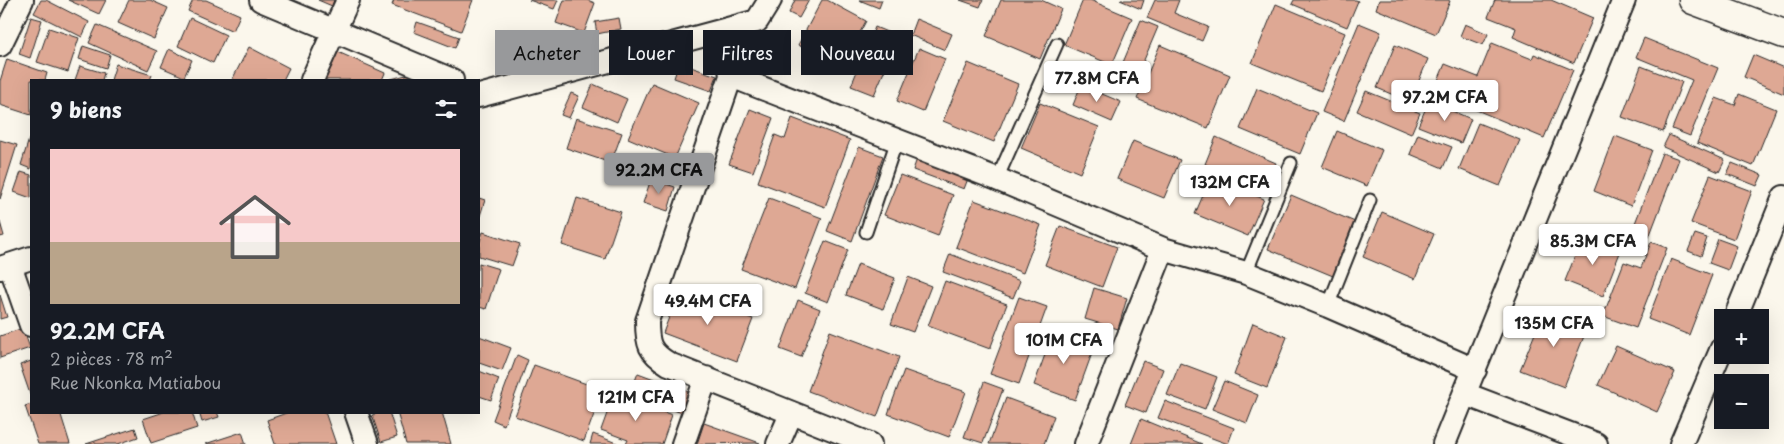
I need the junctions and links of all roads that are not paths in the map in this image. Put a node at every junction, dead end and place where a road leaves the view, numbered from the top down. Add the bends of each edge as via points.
1 (22, 0) edge
2 (261, 0) edge
3 (348, 0) edge
4 (770, 0) edge
5 (1624, 0) edge
6 (1693, 0) edge
7 (334, 30) junction
8 (725, 30) edge
9 (1784, 34) edge
10 (703, 36) edge
11 (1057, 44) dead end
12 (0, 45) edge
13 (731, 76) joint
14 (312, 79) edge
15 (450, 79) edge
16 (481, 94) edge
17 (897, 140) junction
18 (1290, 163) dead end
19 (998, 179) junction
20 (1784, 197) edge
21 (1370, 200) dead end
22 (866, 232) dead end
23 (1163, 249) junction
24 (30, 258) edge
25 (5, 267) edge
26 (1246, 273) junction
27 (1328, 306) junction
28 (1739, 309) edge
29 (30, 323) edge
30 (1715, 364) edge
31 (1475, 370) junction
32 (706, 378) junction
33 (1465, 394) junction
34 (357, 414) edge
35 (791, 414) junction
36 (366, 444) edge
37 (683, 444) edge
38 (778, 444) edge
39 (870, 444) edge
40 (1086, 444) edge
41 (1444, 444) edge
42 (1596, 444) edge
43 (1681, 444) edge

1 - 12 street
2 - 7 street
3 - 7 street
4 - 8 street via 757,21
5 - 31 street
6 - 9 street
7 - 14 street
7 - 15 street
10 - 16 street
11 - 19 lane
13 - 17 street
13 - 32 street via 646,321 646,337 657,357
17 - 19 street
17 - 22 lane
18 - 26 lane
19 - 23 street
20 - 28 street
21 - 27 lane
23 - 26 street
23 - 40 street
24 - 25 street
25 - 29 street
26 - 27 street
27 - 31 street
30 - 43 street
31 - 33 street
32 - 35 street
32 - 37 street
33 - 41 street
33 - 42 street
34 - 36 street
35 - 38 street
35 - 39 street

